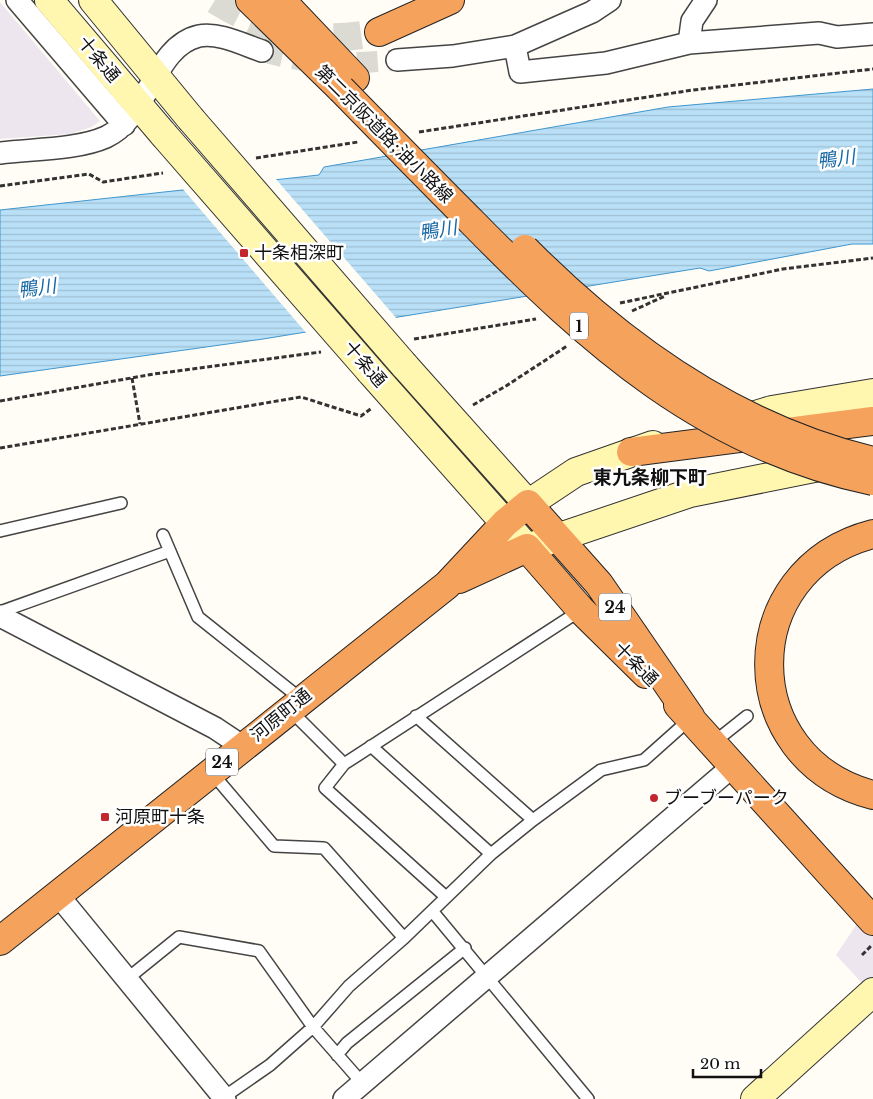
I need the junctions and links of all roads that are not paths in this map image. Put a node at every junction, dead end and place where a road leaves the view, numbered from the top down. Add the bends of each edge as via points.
1 (17, 0) edge
2 (49, 0) edge
3 (93, 0) edge
4 (250, 0) edge
5 (281, 0) edge
6 (450, 0) edge
7 (610, 0) edge
8 (706, 0) edge
9 (379, 32) tunnel mouth
10 (873, 34) edge
11 (689, 43) junction
12 (515, 46) junction
13 (262, 51) tunnel mouth
14 (397, 60) tunnel mouth
15 (156, 78) junction
16 (348, 83) junction
17 (132, 115) junction
18 (0, 153) edge
19 (873, 393) edge
20 (873, 421) edge
21 (631, 452) junction
22 (873, 456) edge
23 (873, 462) edge
24 (873, 481) edge
25 (121, 503) dead end
26 (528, 504) junction
27 (505, 523) junction
28 (0, 531) edge
29 (873, 534) edge
30 (162, 535) dead end
31 (557, 537) junction
32 (527, 548) junction
33 (170, 551) junction
34 (447, 585) junction
35 (581, 610) junction
36 (0, 612) edge
37 (0, 616) edge
38 (295, 704) junction
39 (416, 716) junction
40 (747, 716) dead end
41 (691, 718) junction
42 (713, 743) junction
43 (242, 746) junction
44 (371, 746) junction
45 (344, 764) junction
46 (733, 766) junction
47 (211, 771) junction
48 (873, 795) edge
49 (533, 820) junction
50 (491, 854) junction
51 (58, 895) junction
52 (446, 897) junction
53 (433, 912) junction
54 (873, 921) edge
55 (404, 938) junction
56 (0, 941) edge
57 (465, 948) junction
58 (488, 977) junction
59 (127, 979) junction
60 (873, 992) edge
61 (313, 1027) junction
62 (337, 1055) junction
63 (363, 1084) junction
64 (225, 1098) edge
65 (344, 1099) edge
66 (588, 1099) edge
67 (755, 1099) edge

1 - 17 street
2 - 17 street, 十条通
3 - 15 street, 十条通
4 - 16 highway, 第二京阪道路;油小路線 / 1
5 - 16 highway, 第二京阪道路;油小路線 / 1
6 - 9 highway
7 - 12 street via 592,12
8 - 11 street via 692,21
10 - 11 street via 837,37 819,33
11 - 12 street via 606,63 520,72
12 - 14 street via 453,56
13 - 15 street via 220,37 200,36 183,43 168,57
15 - 17 street
15 - 26 street, 十条通, bridge via 406,353
16 - 23 highway, 第二京阪道路;油小路線 / 1, bridge via 538,262 636,346 724,403 765,425 803,441
16 - 24 highway, 第二京阪道路;油小路線 / 1, bridge via 540,290 612,354 699,414 749,440 800,461
17 - 18 street via 106,137
17 - 27 street, 十条通, bridge via 164,135
19 - 21 street via 772,410
20 - 21 highway
21 - 26 street via 576,472
22 - 31 street via 690,493
25 - 28 lane
26 - 27 highway, 24
26 - 31 highway, 十条通 / 24
27 - 32 street, 十条通 / 24
27 - 34 highway, 河原町通 / 24
29 - 48 highway via 838,547 812,567 782,604 770,635 767,665 771,695 782,724 800,751 812,764 840,783
30 - 33 lane
31 - 32 street
31 - 41 highway, 十条通 / 24 via 599,584
32 - 34 highway, 河原町通 / 24
32 - 35 highway, 十条通 / 24
33 - 36 lane
33 - 38 lane via 198,617
34 - 38 highway, 河原町通 / 24
35 - 39 lane
35 - 41 highway, 十条通 / 24
37 - 43 street via 215,728
38 - 43 highway, 河原町通 / 24
38 - 45 lane
39 - 44 lane
39 - 49 lane
40 - 42 lane
41 - 42 highway, 十条通 / 24
41 - 49 lane via 644,760 601,770
42 - 46 highway, 十条通 / 24
43 - 47 highway, 河原町通 / 24
44 - 45 lane
44 - 50 lane
45 - 52 lane via 326,788
46 - 54 highway, 十条通 / 24
46 - 58 street
47 - 51 highway, 河原町通 / 24
47 - 55 lane via 274,846 324,848
49 - 50 lane
50 - 52 lane
51 - 56 highway, 河原町通 / 24
51 - 59 street
52 - 53 lane
53 - 55 lane
53 - 57 lane
55 - 61 lane via 349,986
57 - 58 lane
57 - 62 lane via 347,1043
58 - 63 street
58 - 66 lane
59 - 61 lane via 179,937 260,951
59 - 64 street
60 - 67 street
61 - 62 lane
61 - 64 lane
62 - 63 lane
63 - 65 street

